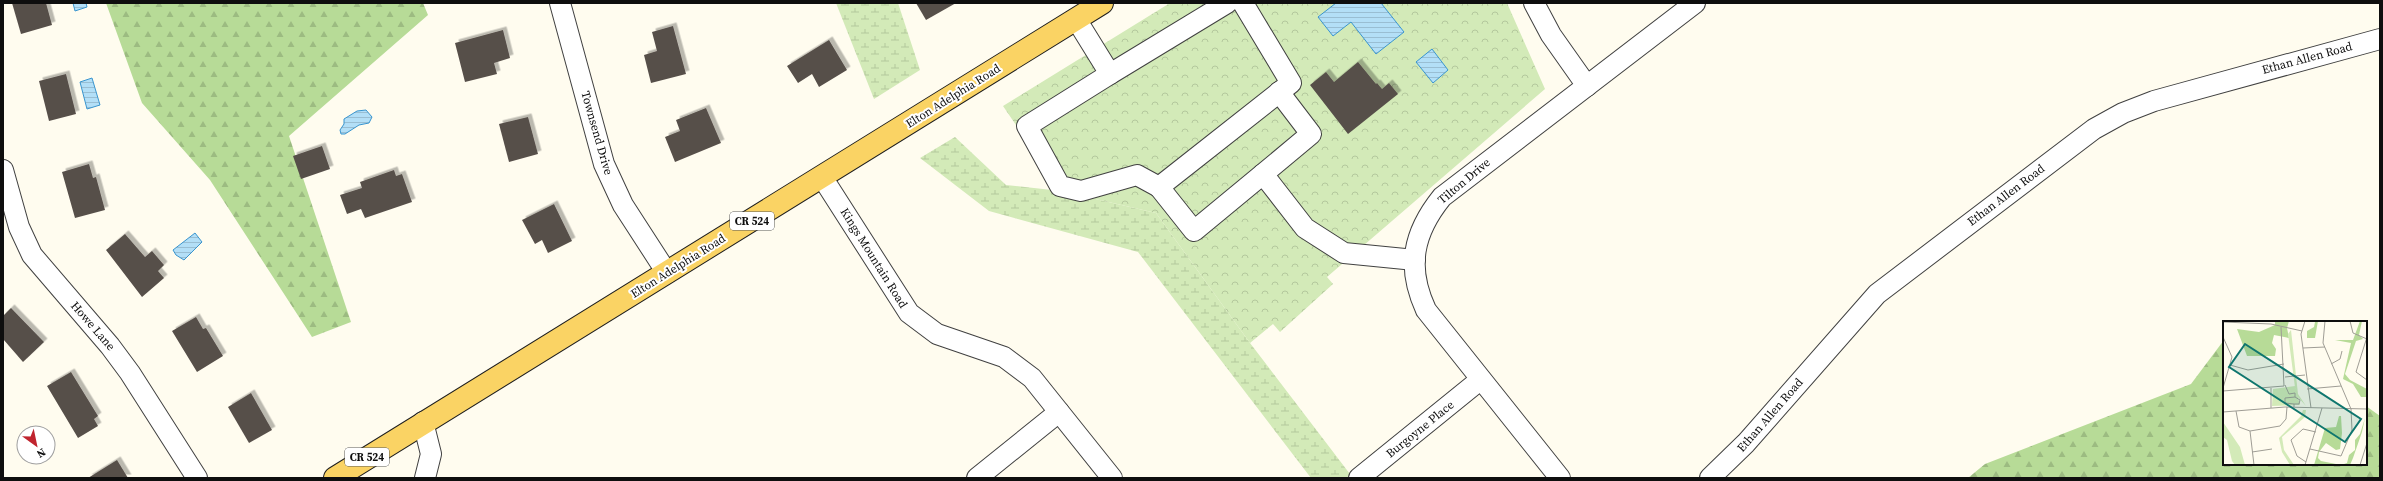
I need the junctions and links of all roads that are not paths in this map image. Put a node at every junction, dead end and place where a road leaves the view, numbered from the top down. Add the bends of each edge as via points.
1 (560, 3) edge
2 (1102, 3) edge
3 (1227, 3) edge
4 (1243, 3) edge
5 (1534, 3) edge
6 (1695, 3) edge
7 (1076, 19) junction
8 (2380, 39) edge
9 (1110, 74) junction
10 (1587, 86) junction
11 (1279, 92) junction
12 (3, 170) edge
13 (1263, 174) junction
14 (822, 177) junction
15 (1160, 187) junction
16 (1415, 260) junction
17 (668, 273) junction
18 (1480, 380) junction
19 (1059, 412) junction
20 (423, 422) junction
21 (197, 478) edge
22 (335, 478) edge
23 (425, 478) edge
24 (977, 478) edge
25 (1112, 478) edge
26 (1359, 478) edge
27 (1560, 478) edge
28 (1710, 478) edge

1 - 17 street, Townsend Drive via 604,164 623,205
2 - 7 main road, Elton Adelphia Road / CR 524
3 - 9 street
4 - 11 street via 1290,83
5 - 10 street via 1551,35
6 - 10 street, Tilton Drive
7 - 9 street
7 - 14 main road, Elton Adelphia Road / CR 524
8 - 28 street, Ethan Allen Road via 2154,101 2094,128 1878,294 1746,443
9 - 15 street via 1027,126 1060,186 1081,190 1137,175
10 - 16 street, Tilton Drive via 1442,198 1429,214 1421,230
11 - 13 street via 1311,134
11 - 15 street
12 - 21 street, Howe Lane via 19,227 32,255 130,373
13 - 15 street via 1194,231
13 - 16 street via 1305,228 1344,253
14 - 17 main road, Elton Adelphia Road / CR 524
14 - 19 street, Kings Mountain Road via 909,313 937,334 1011,361 1032,378
16 - 18 street, Tilton Drive via 1416,279 1426,310
17 - 20 main road, Elton Adelphia Road / CR 524
18 - 26 street, Burgoyne Place
18 - 27 street, Tilton Drive
19 - 24 street
19 - 25 street, Kings Mountain Road
20 - 22 main road, Elton Adelphia Road / CR 524
20 - 23 street via 431,454

